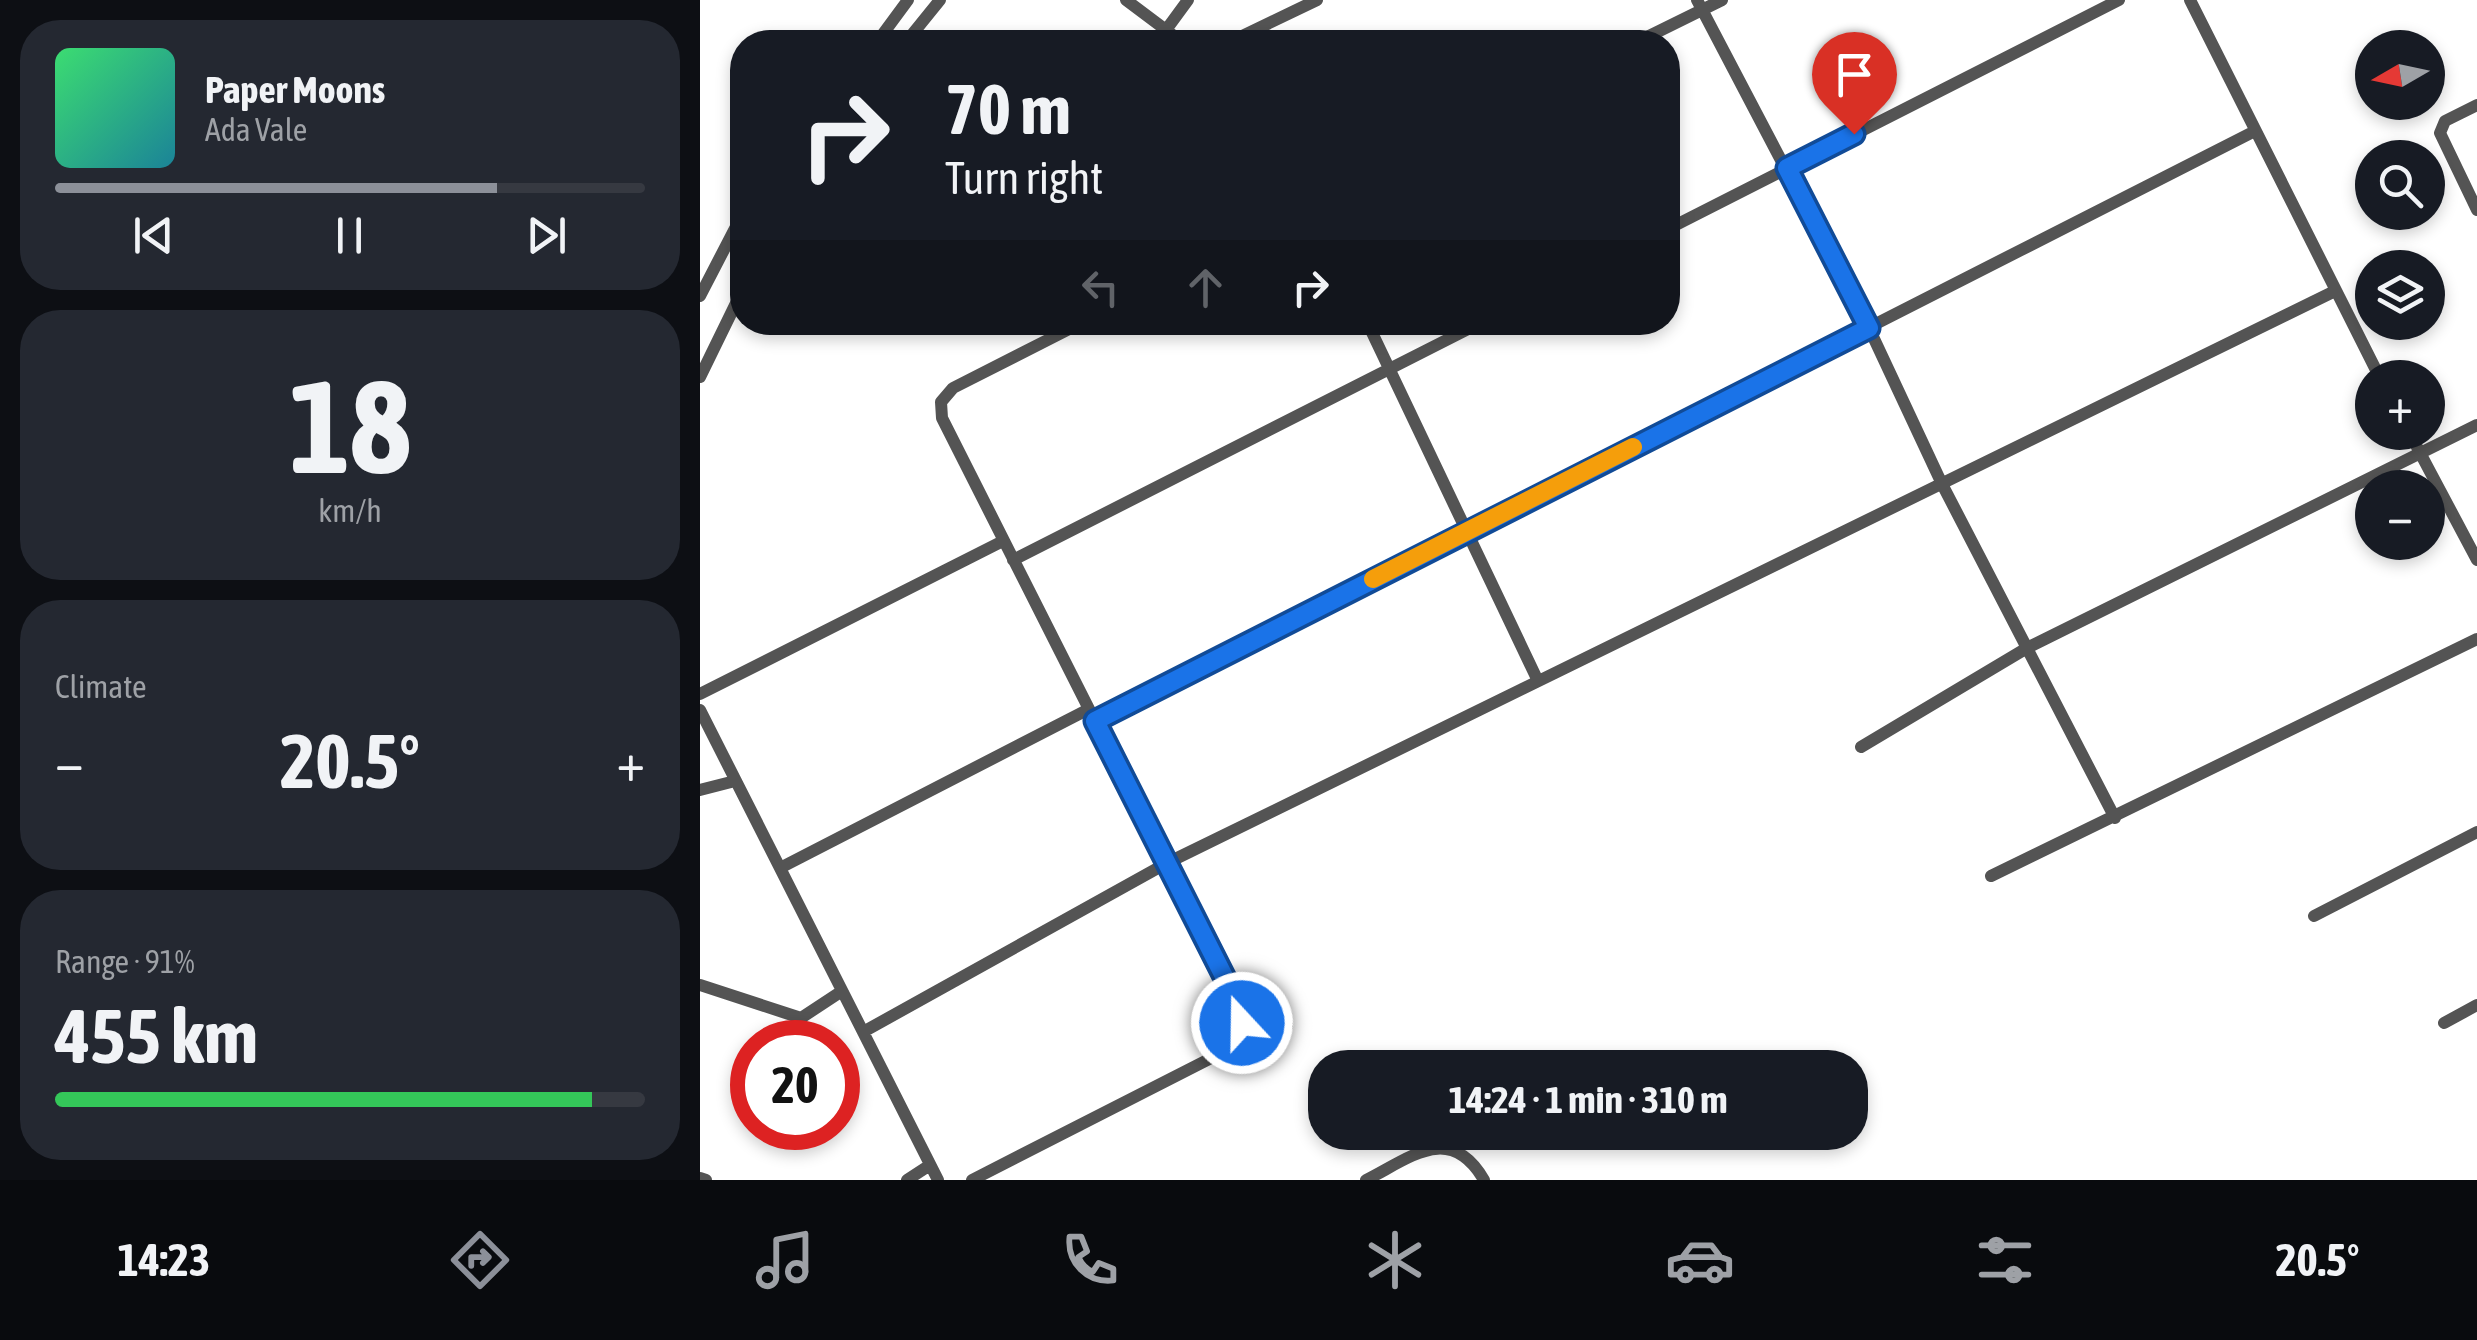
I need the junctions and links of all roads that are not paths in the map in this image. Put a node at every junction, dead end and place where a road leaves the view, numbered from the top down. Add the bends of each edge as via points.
1 (908, 0) edge
2 (940, 0) edge
3 (1126, 0) edge
4 (1188, 0) edge
5 (1317, 0) edge
6 (1722, 0) edge
7 (2119, 0) edge
8 (2190, 0) edge
9 (1700, 5) edge
10 (886, 30) edge
11 (916, 30) edge
12 (1166, 30) joint
13 (1255, 30) edge
14 (1657, 30) edge
15 (2477, 105) edge
16 (2254, 132) junction
17 (1787, 168) junction
18 (2477, 210) edge
19 (1680, 223) edge
20 (730, 238) edge
21 (2335, 291) junction
22 (700, 296) edge
23 (730, 316) edge
24 (1869, 328) junction
25 (1057, 335) edge
26 (1374, 335) edge
27 (1457, 335) edge
28 (2371, 360) edge
29 (1391, 369) junction
30 (700, 377) edge
31 (2477, 425) edge
32 (2420, 452) junction
33 (1942, 484) junction
34 (1465, 533) junction
35 (1003, 541) junction
36 (1013, 560) junction
37 (2477, 560) edge
38 (2477, 639) edge
39 (2027, 648) junction
40 (1538, 681) junction
41 (700, 694) edge
42 (700, 710) edge
43 (1092, 715) junction
44 (1861, 746) dead end
45 (736, 781) junction
46 (700, 790) edge
47 (2115, 818) junction
48 (2477, 832) edge
49 (1167, 862) junction
50 (780, 868) junction
51 (1991, 876) dead end
52 (2314, 916) dead end
53 (700, 985) edge
54 (842, 991) junction
55 (2477, 1006) edge
56 (2444, 1022) dead end
57 (1283, 1026) dead end
58 (863, 1032) junction
59 (1237, 1040) junction
60 (930, 1166) junction
61 (906, 1180) edge
62 (938, 1180) edge
63 (972, 1180) edge
64 (1366, 1180) edge
65 (1484, 1180) edge

1 - 10 lane
2 - 11 lane
3 - 12 lane
4 - 12 lane
5 - 13 lane
6 - 9 lane
7 - 17 lane
8 - 16 lane
9 - 14 lane
9 - 17 lane
15 - 18 lane via 2446,120 2440,134
16 - 21 lane
16 - 24 lane
17 - 19 lane
17 - 24 lane
20 - 22 lane
21 - 28 lane
21 - 33 lane
23 - 30 lane
24 - 33 lane
24 - 34 lane
25 - 35 lane via 952,388 942,402 950,436
26 - 29 lane
27 - 29 lane
29 - 34 lane
29 - 36 lane
31 - 32 lane
32 - 37 lane
32 - 39 lane
33 - 39 lane
33 - 40 lane
34 - 40 lane
34 - 43 lane
35 - 36 lane
35 - 41 lane
36 - 43 lane
38 - 47 lane
39 - 44 lane
39 - 47 lane
40 - 49 lane
42 - 45 lane
43 - 49 lane
43 - 50 lane
45 - 46 lane
45 - 50 lane
47 - 51 lane
48 - 52 lane
49 - 58 lane
49 - 59 lane via 1239,1006
50 - 54 lane
53 - 54 lane via 801,1018
54 - 58 lane
55 - 56 lane
57 - 59 street via 1255,1049
58 - 60 lane
59 - 63 lane
60 - 61 lane
60 - 62 lane
64 - 65 lane via 1430,1148 1450,1148 1464,1154

